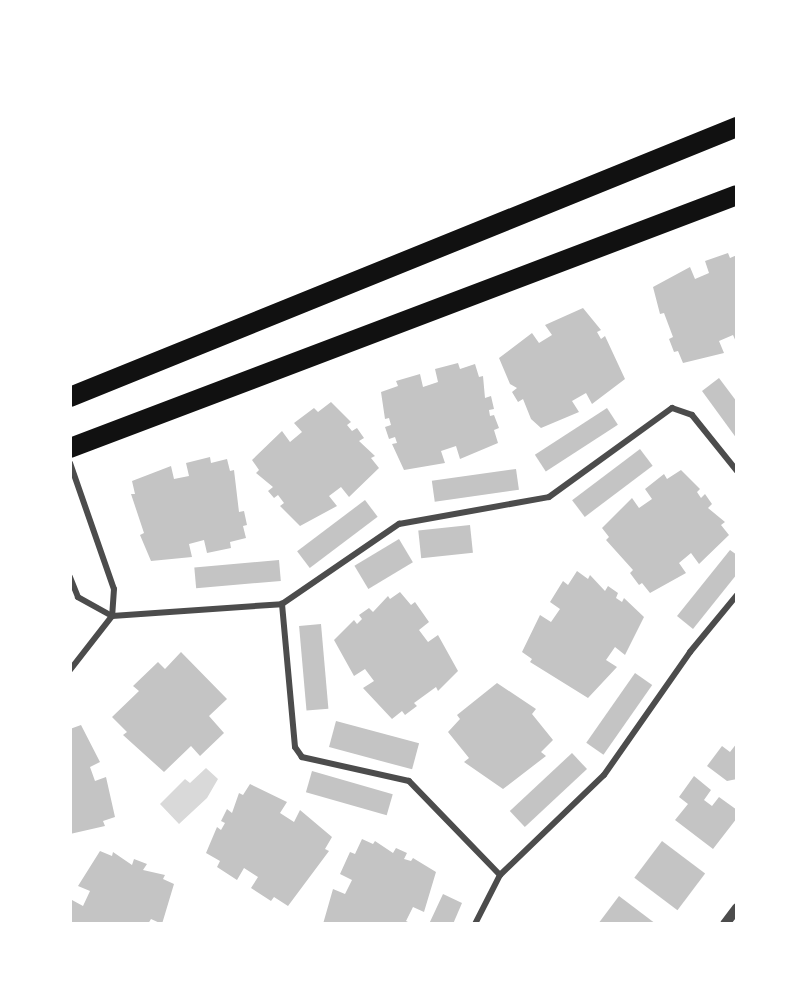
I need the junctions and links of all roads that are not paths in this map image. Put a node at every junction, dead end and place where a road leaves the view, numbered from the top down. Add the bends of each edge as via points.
1 (737, 127) edge
2 (737, 194) edge
3 (70, 397) edge
4 (70, 448) edge
5 (70, 463) edge
6 (737, 471) edge
7 (70, 576) edge
8 (737, 595) edge
9 (282, 604) junction
10 (112, 616) junction
11 (70, 670) edge
12 (500, 875) junction
13 (737, 908) edge
14 (476, 924) edge
15 (725, 924) edge

1 - 3 main road
2 - 4 main road
5 - 10 lane via 114,589
6 - 9 lane via 692,415 672,408 549,497 399,524
7 - 10 lane via 78,598
8 - 12 lane via 604,775
9 - 10 lane
9 - 12 lane via 295,748 302,757 409,781
10 - 11 lane
12 - 14 lane
13 - 15 street

